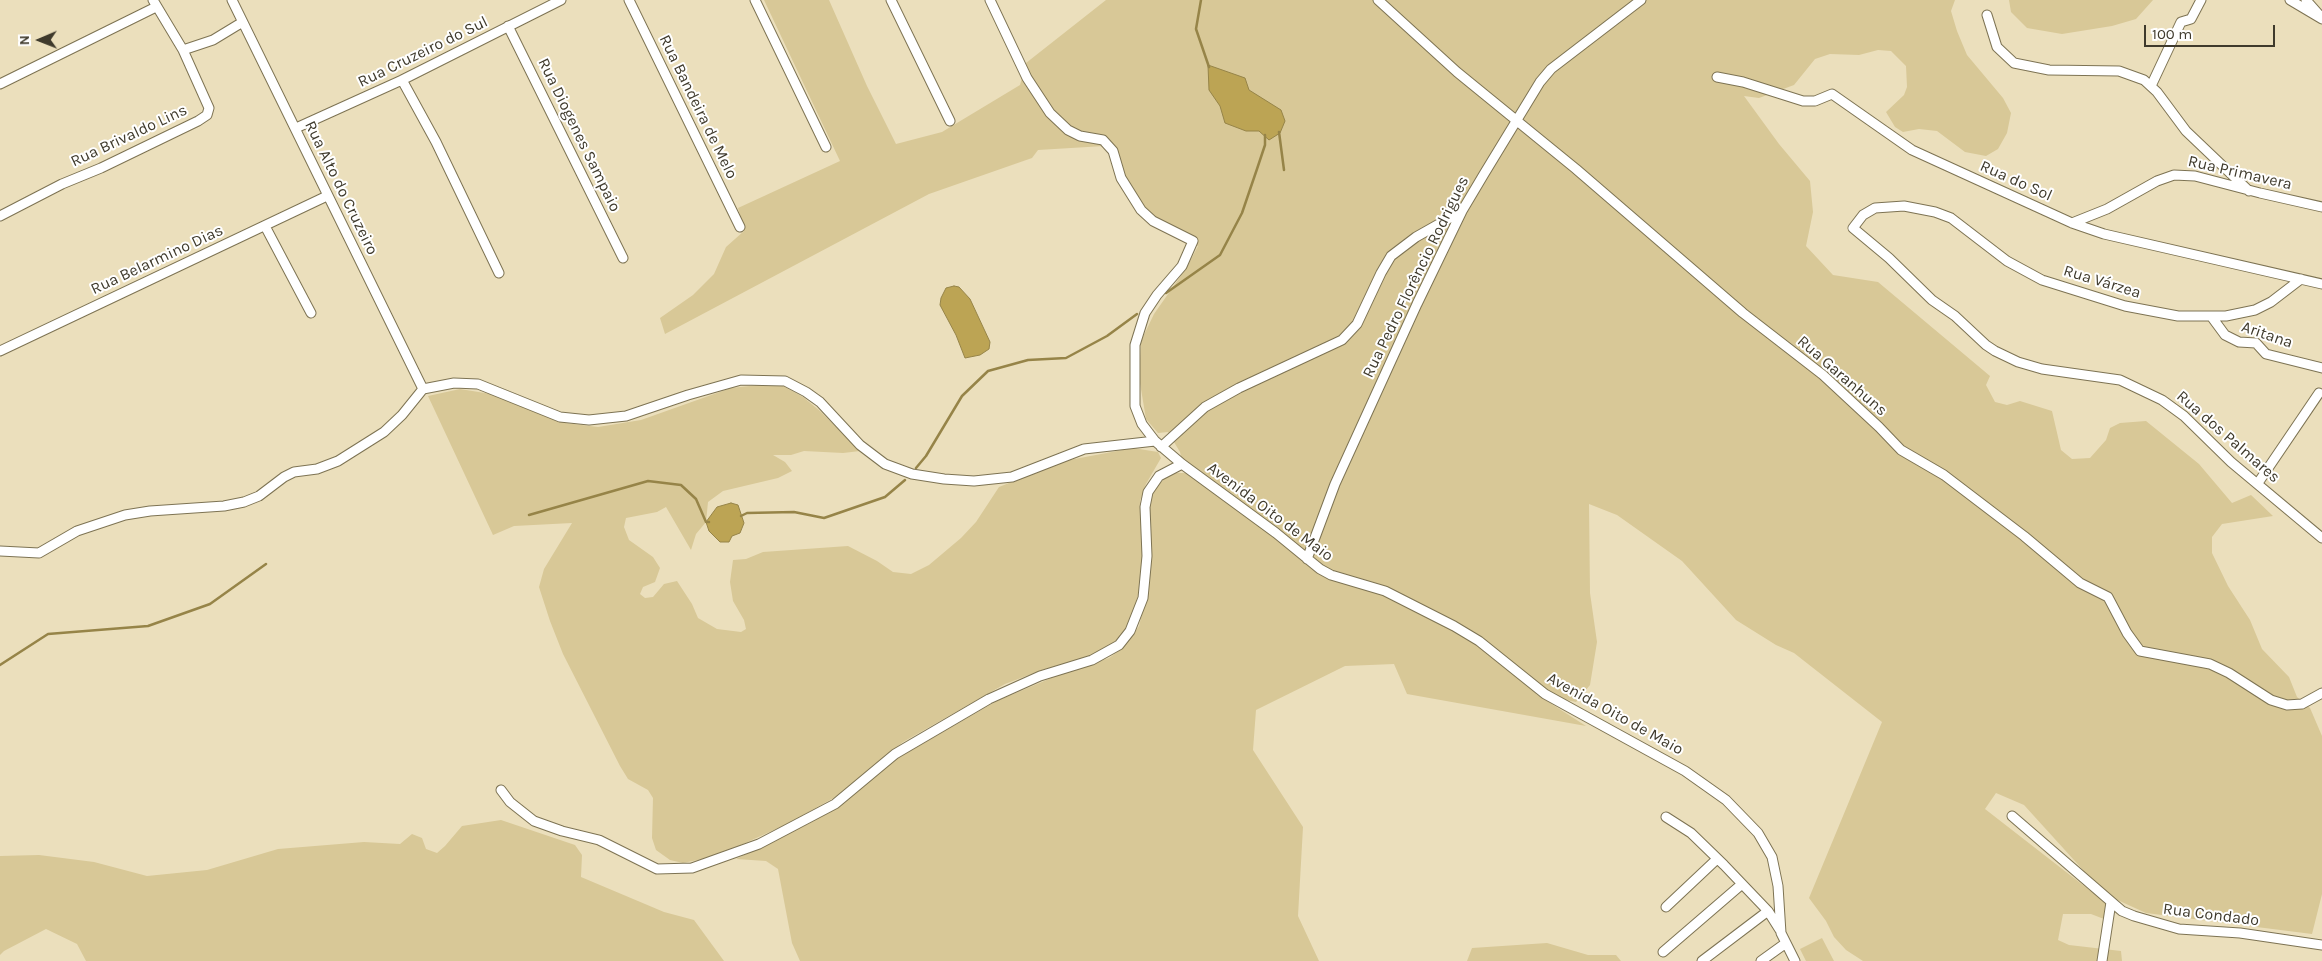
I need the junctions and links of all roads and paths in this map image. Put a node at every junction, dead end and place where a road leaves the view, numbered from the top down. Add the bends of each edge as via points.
1 (232, 0) edge
2 (562, 0) edge
3 (629, 0) edge
4 (755, 0) edge
5 (891, 0) edge
6 (990, 0) edge
7 (1378, 0) edge
8 (1641, 0) edge
9 (2201, 0) edge
10 (2290, 0) edge
11 (2306, 0) edge
12 (154, 4) edge
13 (1987, 15) dead end
14 (2322, 19) edge
15 (241, 23) junction
16 (508, 26) junction
17 (182, 50) junction
18 (1717, 78) dead end
19 (402, 80) junction
20 (0, 84) edge
21 (2151, 86) junction
22 (950, 121) dead end
23 (1518, 122) junction
24 (296, 128) junction
25 (826, 147) dead end
26 (2249, 190) junction
27 (327, 196) junction
28 (2322, 207) edge
29 (1462, 211) junction
30 (0, 216) edge
31 (2072, 223) junction
32 (265, 226) junction
33 (740, 227) dead end
34 (1854, 230) joint
35 (623, 258) dead end
36 (499, 273) dead end
37 (2301, 279) junction
38 (2322, 284) edge
39 (311, 313) dead end
40 (2211, 316) junction
41 (0, 351) edge
42 (2322, 368) edge
43 (423, 389) junction
44 (2319, 393) dead end
45 (1158, 444) junction
46 (1182, 464) junction
47 (2258, 483) junction
48 (2322, 538) edge
49 (0, 551) edge
50 (1307, 559) junction
51 (2322, 693) edge
52 (501, 790) dead end
53 (2012, 816) dead end
54 (1666, 817) dead end
55 (1717, 858) junction
56 (1742, 884) junction
57 (2111, 902) junction
58 (1666, 906) dead end
59 (1768, 911) junction
60 (1781, 933) junction
61 (1786, 943) junction
62 (2322, 945) edge
63 (1663, 952) dead end
64 (1702, 961) edge
65 (1761, 961) edge
66 (1795, 961) edge
67 (2102, 961) edge

1 - 15 street, Rua Alto do Cruzeiro
2 - 16 street, Rua Cruzeiro do Sul
3 - 33 street, Rua Bandeira de Melo
4 - 25 street
5 - 22 street
6 - 45 street, Avenida Oito de Maio via 1027,78 1050,113 1061,126 1075,134 1103,140 1114,154 1121,178 1141,210 1153,221 1193,241 1182,266 1145,313 1135,345 1135,406 1142,424
7 - 23 street, Rua Garanhuns
8 - 23 street, Rua Pedro Florêncio Rodrigues via 1551,69
9 - 21 street via 2191,19 2181,22
10 - 14 street
11 - 14 street
12 - 17 street, Rua Brivaldo Lins
12 - 20 street
13 - 21 street via 1997,47 2014,63 2042,69 2118,72 2139,77
15 - 17 street via 221,36
15 - 24 street, Rua Alto do Cruzeiro
16 - 19 street, Rua Cruzeiro do Sul
16 - 35 street, Rua Diogenes Sampaio
17 - 30 street, Rua Brivaldo Lins via 209,108 207,115
18 - 31 street, Rua do Sol via 1743,82 1803,101 1815,101 1832,94 1912,150
19 - 24 street, Rua Cruzeiro do Sul
19 - 36 street via 440,150
21 - 26 street via 2186,131
23 - 29 street, Rua Pedro Florêncio Rodrigues
23 - 51 street, Rua Garanhuns via 1743,313 1823,375 1900,450 1944,475 2080,583 2108,598 2140,651 2210,664 2271,700 2288,706 2302,704
24 - 27 street, Rua Alto do Cruzeiro
26 - 28 street, Rua Primavera
26 - 31 street, Rua Primavera via 2195,176 2169,176 2107,209
27 - 32 street, Rua Belarmino Dias
27 - 43 street, Rua Alto do Cruzeiro
29 - 45 street via 1391,256 1357,324 1342,340 1210,403
29 - 50 street, Rua Pedro Florêncio Rodrigues via 1335,484
31 - 37 street, Rua do Sol via 2125,239
32 - 39 street
32 - 41 street, Rua Belarmino Dias
34 - 40 street, Rua Várzea via 1859,218 1881,206 1904,206 1935,212 1952,218 2007,261 2042,280 2149,312
34 - 47 street, Rua dos Palmares via 1986,345 2030,366 2113,379 2151,394 2177,409 2227,459
37 - 38 street, Rua do Sol
37 - 40 street, Rua Várzea via 2255,310
40 - 42 street, Aritana via 2225,335 2239,342 2256,343 2266,354
43 - 45 street via 454,383 478,384 560,417 590,420 626,416 741,380 785,381 820,402 860,445 885,464 912,474 944,479 1012,476 1084,449
43 - 49 street via 384,432 354,452 317,469 294,472 259,496 244,502 125,515 77,531 39,553
44 - 47 street
45 - 46 street, Avenida Oito de Maio
46 - 50 street, Avenida Oito de Maio via 1276,532
46 - 52 street via 1159,476 1148,492 1143,598 1130,631 1118,645 1092,660 1017,685 973,707 895,754 836,804 759,844 692,868 657,869 599,840 534,821 514,806
47 - 48 street, Rua dos Palmares
50 - 60 street, Avenida Oito de Maio via 1326,573 1385,591 1454,626 1479,641 1544,694 1670,762 1713,790 1758,832 1772,857 1778,886
53 - 57 street, Rua Condado
54 - 55 street via 1691,833
55 - 56 street
55 - 58 street
56 - 59 street
56 - 63 street
57 - 62 street, Rua Condado via 2122,911 2170,927
57 - 67 street
59 - 60 street
59 - 64 street
60 - 61 street, Avenida Oito de Maio
61 - 65 street
61 - 66 street, Avenida Oito de Maio

